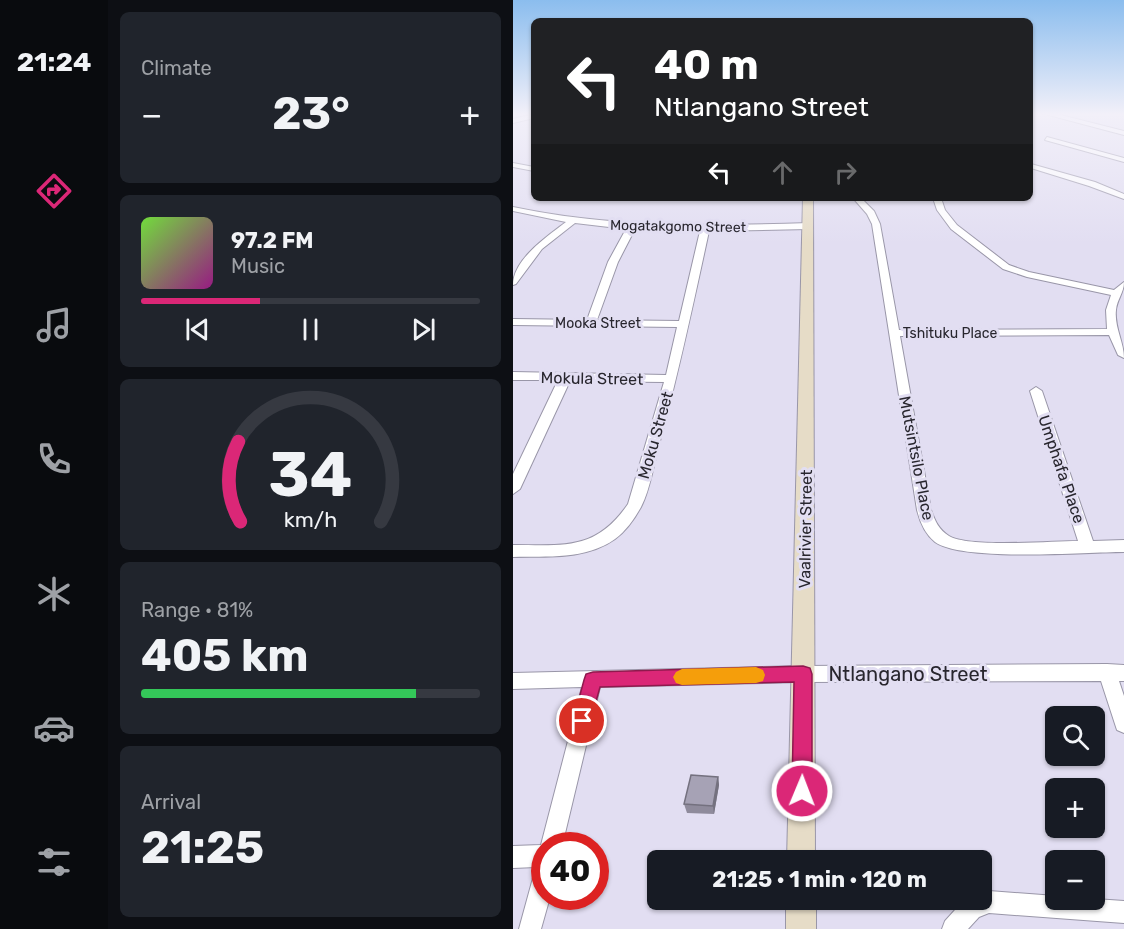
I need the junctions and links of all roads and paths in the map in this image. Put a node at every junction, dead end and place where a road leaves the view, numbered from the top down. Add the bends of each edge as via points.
1 (513, 165) edge
2 (1033, 167) edge
3 (531, 168) edge
4 (1124, 197) edge
5 (808, 201) edge
6 (860, 201) edge
7 (938, 201) edge
8 (513, 209) edge
9 (572, 222) junction
10 (809, 226) junction
11 (631, 228) junction
12 (705, 228) junction
13 (513, 282) edge
14 (1124, 285) edge
15 (1115, 293) junction
16 (513, 322) edge
17 (591, 322) junction
18 (683, 324) junction
19 (1112, 332) junction
20 (895, 333) junction
21 (1124, 355) edge
22 (513, 376) edge
23 (565, 378) junction
24 (671, 380) junction
25 (1036, 391) dead end
26 (513, 489) edge
27 (1124, 546) edge
28 (1088, 547) junction
29 (513, 551) edge
30 (1116, 672) edge
31 (803, 674) junction
32 (593, 680) junction
33 (513, 681) edge
34 (1124, 724) edge
35 (555, 832) edge
36 (801, 850) edge
37 (513, 856) edge
38 (531, 856) edge
39 (535, 910) edge
40 (801, 910) edge
41 (1124, 912) edge
42 (530, 929) edge
43 (801, 929) edge
44 (953, 929) edge

1 - 3 street
2 - 4 street
5 - 10 street, Vaalrivier Street
6 - 20 street, Tshituku Place via 876,224
7 - 15 street via 954,227 1006,267
8 - 9 street, Mogatakgomo Street
9 - 11 street, Mogatakgomo Street
9 - 13 street via 539,247
10 - 12 street, Mogatakgomo Street
10 - 31 street, Vaalrivier Street
11 - 12 street, Mogatakgomo Street
11 - 17 street via 613,262
12 - 18 street, Moku Street
14 - 15 street
15 - 19 street
16 - 17 street, Mooka Street
17 - 18 street, Mooka Street
18 - 24 street, Moku Street
19 - 20 street, Tshituku Place
19 - 21 street
20 - 28 street, Mutsintsilo Place via 924,510 934,532 953,546 973,548
22 - 23 street, Mokula Street
23 - 24 street, Mokula Street
23 - 26 street
24 - 29 street, Moku Street via 635,505 619,529 602,542 577,550
25 - 28 street, Umphafa Place
27 - 28 street, Mutsintsilo Place
30 - 31 street, Ntlangano Street
30 - 34 street
31 - 32 street, Ntlangano Street
31 - 36 street, Vaalrivier Street
32 - 33 street, Ntlangano Street
32 - 35 street
37 - 38 street
39 - 42 street
40 - 43 street
41 - 44 street via 989,902 972,908

